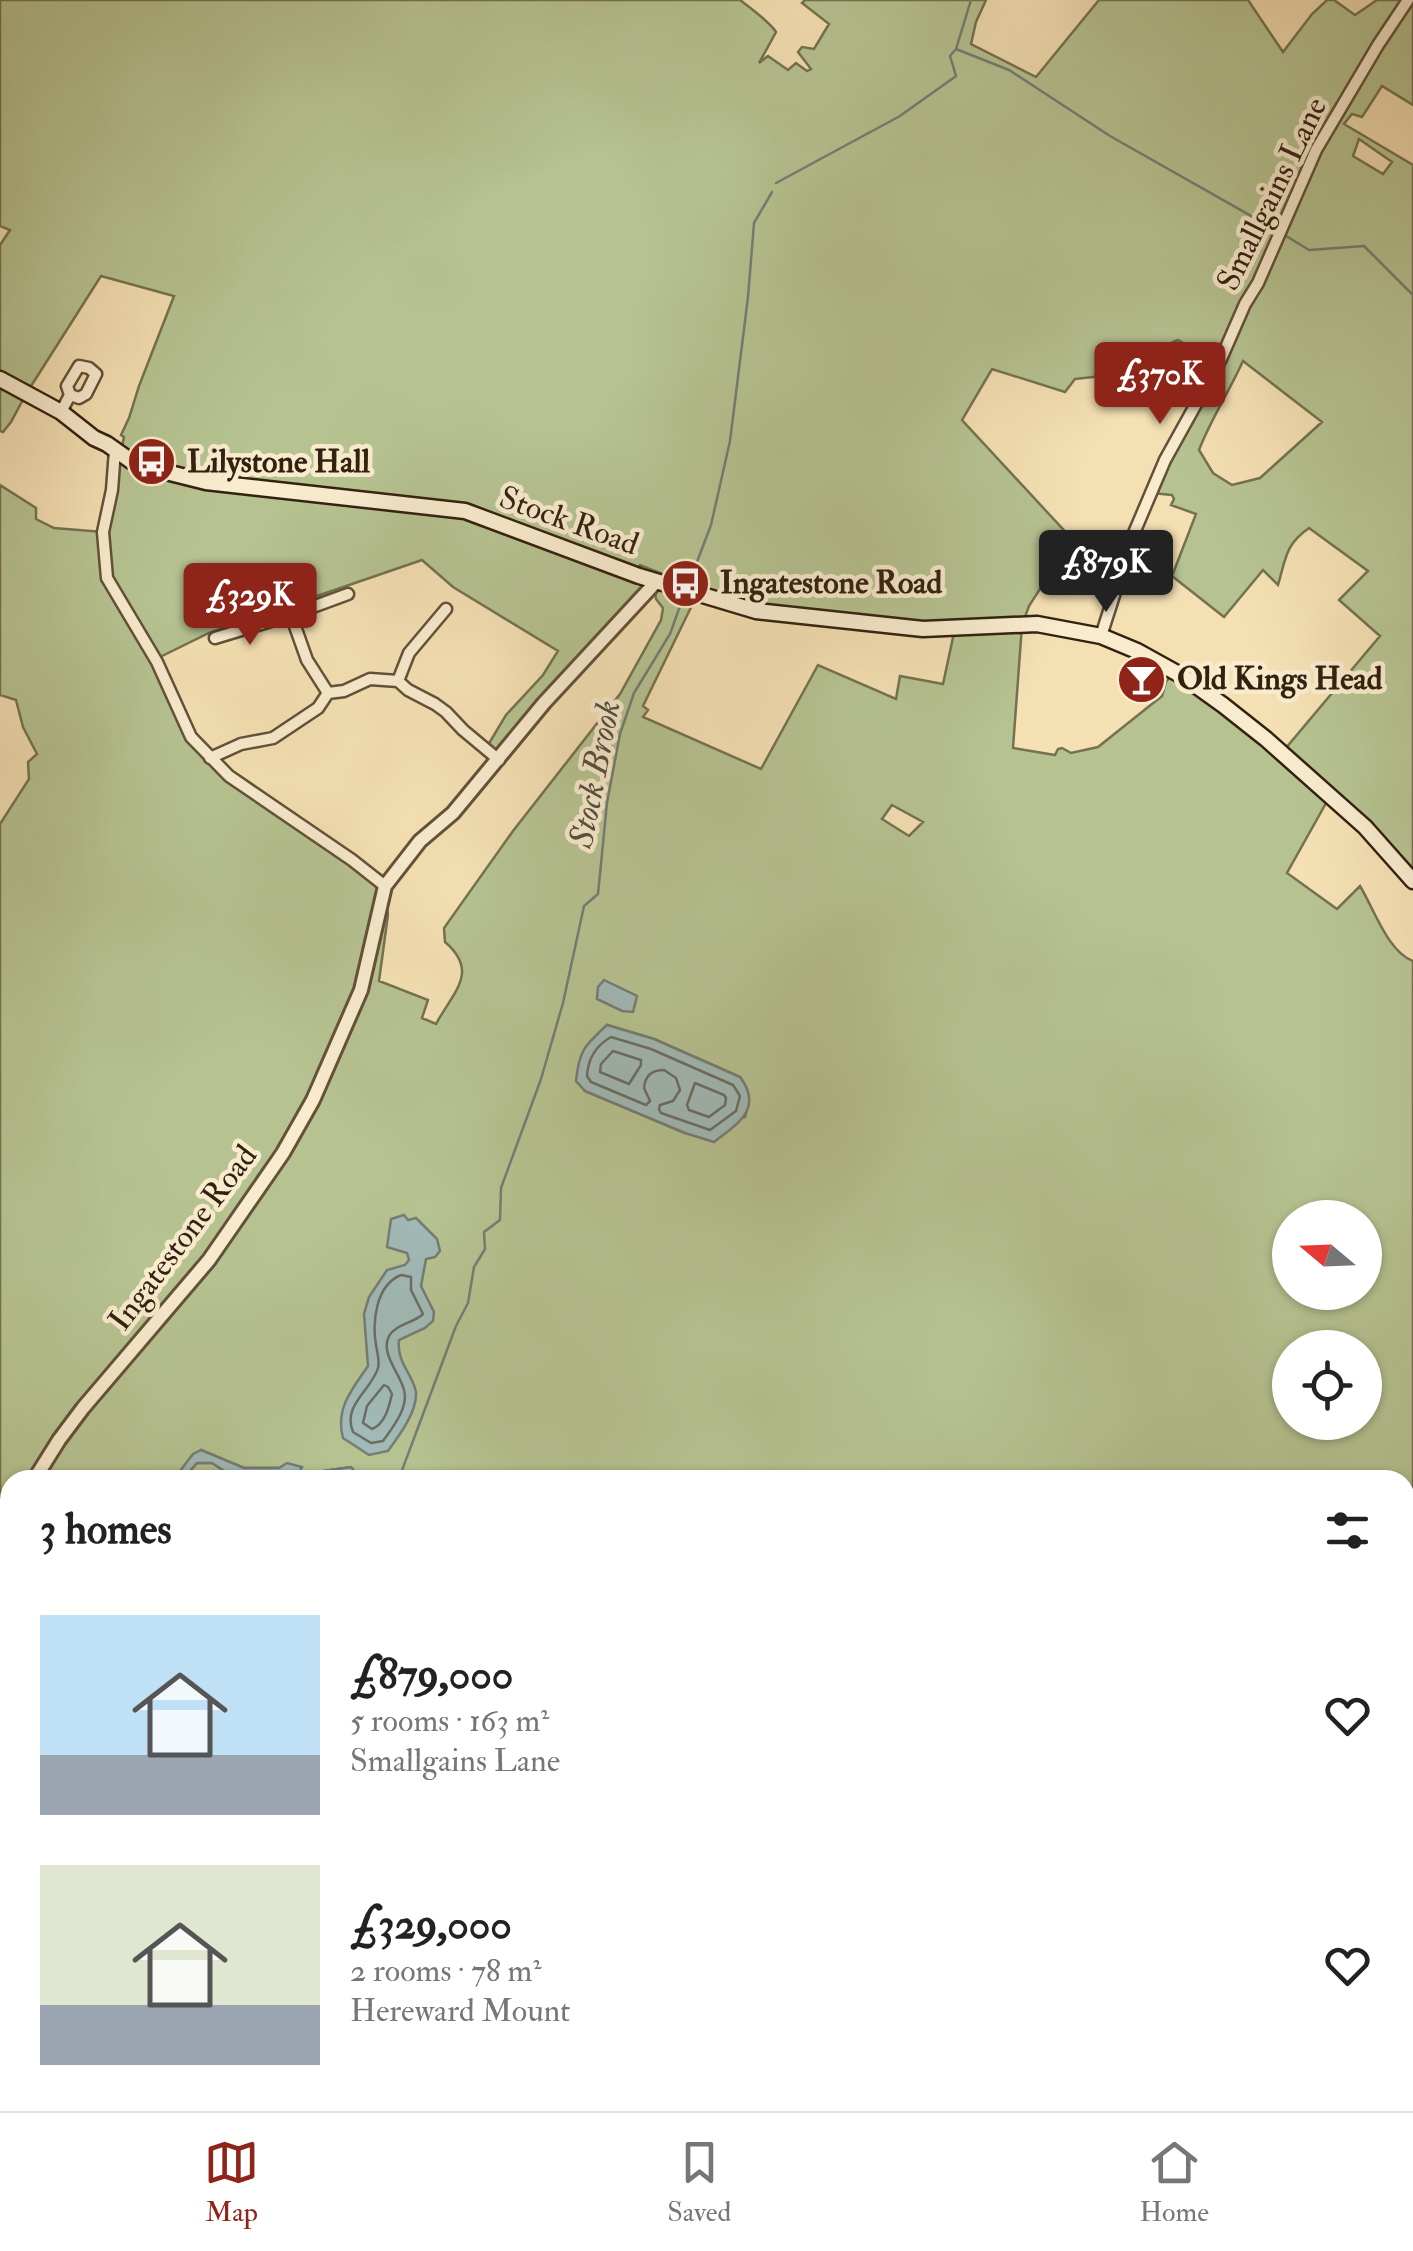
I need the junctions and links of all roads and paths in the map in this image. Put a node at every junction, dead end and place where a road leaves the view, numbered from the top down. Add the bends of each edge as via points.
1 (1408, 0) edge
2 (0, 379) edge
3 (70, 395) dead end
4 (61, 412) junction
5 (115, 450) junction
6 (656, 582) junction
7 (348, 594) dead end
8 (446, 609) dead end
9 (290, 615) junction
10 (1101, 636) junction
11 (215, 638) dead end
12 (398, 681) junction
13 (328, 694) junction
14 (210, 758) junction
15 (498, 760) junction
16 (1413, 881) edge
17 (384, 886) junction
18 (40, 1470) edge

1 - 10 street, Smallgains Lane via 1316,150 1221,358 1166,460
2 - 4 main road, Stock Road
3 - 4 street
4 - 5 main road, Stock Road
5 - 6 main road, Stock Road via 146,467 206,482 464,511
5 - 14 street via 103,532 107,578 157,662 190,737
6 - 10 main road, Stock Road via 756,611 923,628 1037,624
6 - 15 street, Ingatestone Road
7 - 9 street
8 - 12 street via 409,653
9 - 11 street
9 - 13 street
10 - 16 main road, Stock Road via 1184,676 1223,704 1365,827
12 - 13 street via 370,679
12 - 15 street via 436,704
13 - 14 street via 273,738
14 - 17 street
15 - 17 street, Ingatestone Road
17 - 18 street, Ingatestone Road via 361,990 283,1153 209,1260 82,1408

